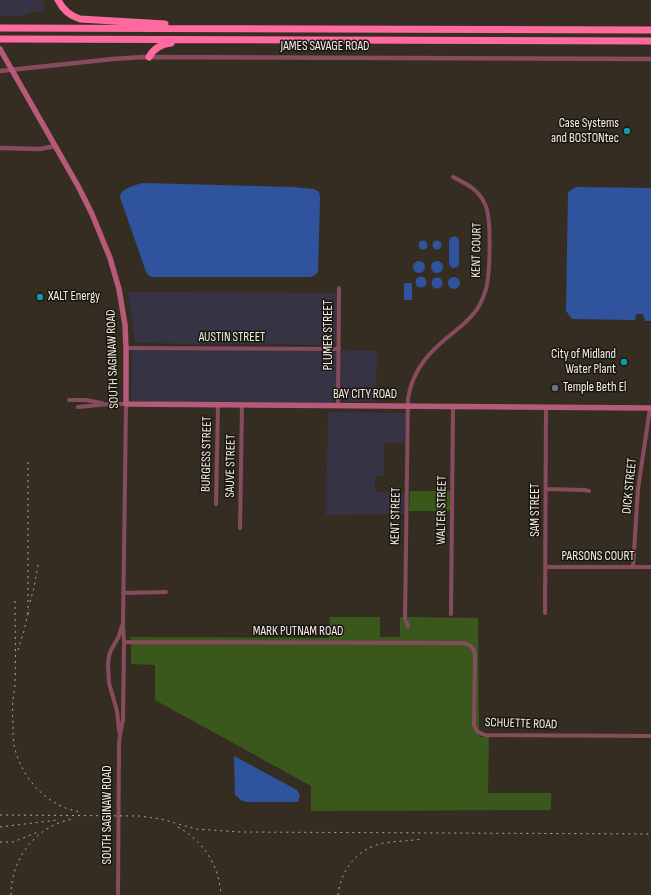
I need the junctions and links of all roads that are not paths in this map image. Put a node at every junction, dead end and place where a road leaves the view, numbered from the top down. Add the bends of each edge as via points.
1 (58, 0) edge
2 (0, 28) edge
3 (243, 29) junction
4 (651, 30) edge
5 (3, 39) edge
6 (198, 40) junction
7 (651, 41) edge
8 (0, 49) edge
9 (149, 57) junction
10 (651, 59) edge
11 (13, 70) junction
12 (0, 71) edge
13 (55, 146) junction
14 (0, 148) edge
15 (453, 178) dead end
16 (339, 288) dead end
17 (126, 348) junction
18 (338, 349) junction
19 (69, 400) dead end
20 (109, 404) junction
21 (126, 404) junction
22 (218, 405) junction
23 (242, 405) junction
24 (338, 406) junction
25 (408, 406) junction
26 (78, 407) dead end
27 (453, 407) junction
28 (546, 407) junction
29 (651, 408) edge
30 (546, 489) junction
31 (589, 491) dead end
32 (216, 504) dead end
33 (240, 528) dead end
34 (545, 567) junction
35 (633, 567) junction
36 (651, 567) edge
37 (166, 592) dead end
38 (123, 593) junction
39 (545, 613) dead end
40 (451, 614) dead end
41 (123, 625) junction
42 (408, 626) dead end
43 (124, 642) junction
44 (472, 647) joint
45 (120, 735) junction
46 (651, 736) edge
47 (118, 895) edge

1 - 3 highway via 68,14 80,19
2 - 3 highway
3 - 4 highway
5 - 6 highway
6 - 7 highway
6 - 9 highway via 164,44
8 - 11 main road, SOUTH SAGINAW ROAD
9 - 10 street, JAMES SAVAGE ROAD
9 - 11 street, JAMES SAVAGE ROAD
11 - 12 street, JAMES SAVAGE ROAD
11 - 13 main road, SOUTH SAGINAW ROAD
13 - 14 street via 40,149
13 - 17 main road, SOUTH SAGINAW ROAD via 92,214 110,258 123,308
15 - 25 street, KENT COURT via 467,184 478,193 488,214 486,289 479,307 468,321 430,353 419,367 410,387
16 - 18 street, PLUMER STREET
17 - 18 street, AUSTIN STREET
17 - 21 main road, SOUTH SAGINAW ROAD
18 - 24 street, PLUMER STREET
19 - 20 street
20 - 21 street, BAY CITY ROAD
20 - 26 street, BAY CITY ROAD
21 - 22 main road, BAY CITY ROAD
21 - 38 street, SOUTH SAGINAW ROAD
22 - 23 main road, BAY CITY ROAD
22 - 32 street, BURGESS STREET
23 - 24 main road, BAY CITY ROAD
23 - 33 street, SAUVE STREET
24 - 25 main road, BAY CITY ROAD
25 - 27 main road, BAY CITY ROAD
25 - 42 street, KENT STREET via 405,619
27 - 28 main road, BAY CITY ROAD
27 - 40 street, WALTER STREET
28 - 29 main road, BAY CITY ROAD
28 - 30 street, SAM STREET
29 - 35 street, DICK STREET via 638,489
30 - 31 street
30 - 34 street, SAM STREET
34 - 35 street, PARSONS COURT
34 - 39 street, SAM STREET
35 - 36 street, PARSONS COURT
37 - 38 street
38 - 41 street, SOUTH SAGINAW ROAD
41 - 43 street, SOUTH SAGINAW ROAD
41 - 45 street, SOUTH SAGINAW ROAD via 111,650 108,665 109,684 117,711
43 - 44 street, MARK PUTNAM ROAD via 462,643
43 - 45 street, SOUTH SAGINAW ROAD via 123,720
44 - 46 street, SCHUETTE ROAD via 475,654 474,725 479,734
45 - 47 street, SOUTH SAGINAW ROAD

